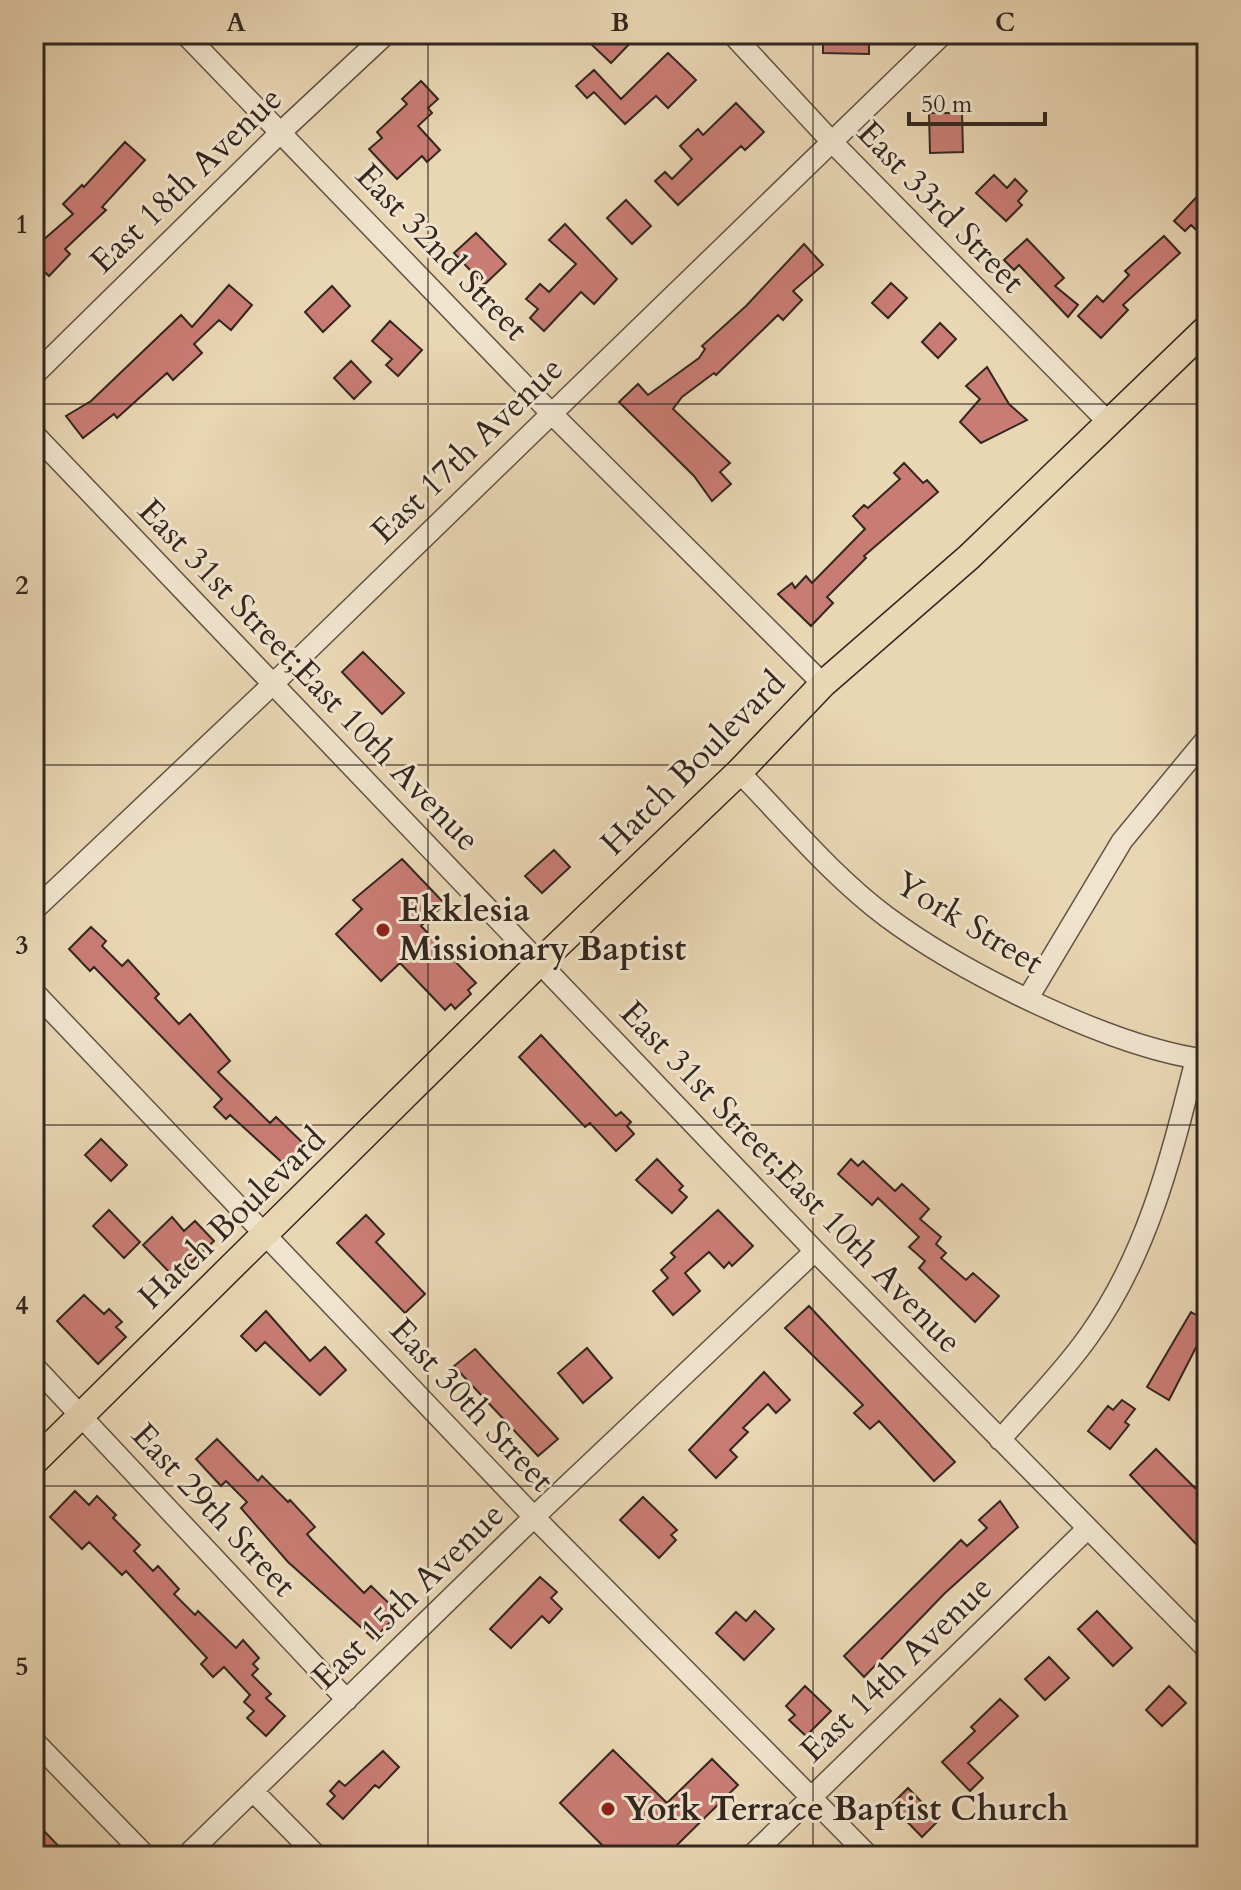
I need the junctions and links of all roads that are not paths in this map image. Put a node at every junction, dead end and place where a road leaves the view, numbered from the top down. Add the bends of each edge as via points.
1 (185, 34) edge
2 (386, 34) edge
3 (732, 34) edge
4 (943, 34) edge
5 (281, 132) junction
6 (831, 141) junction
7 (1207, 328) edge
8 (34, 375) edge
9 (550, 412) junction
10 (1108, 422) junction
11 (34, 434) edge
12 (274, 683) junction
13 (823, 684) junction
14 (1207, 738) edge
15 (1184, 764) junction
16 (1207, 768) edge
17 (739, 772) junction
18 (34, 910) edge
19 (539, 963) junction
20 (34, 992) edge
21 (1028, 998) junction
22 (1202, 1060) edge
23 (267, 1233) junction
24 (815, 1251) junction
25 (34, 1366) edge
26 (82, 1415) junction
27 (1000, 1440) junction
28 (34, 1462) edge
29 (534, 1517) junction
30 (1087, 1529) junction
31 (1207, 1649) edge
32 (347, 1700) junction
33 (34, 1741) edge
34 (254, 1792) junction
35 (810, 1797) junction
36 (146, 1856) edge
37 (186, 1856) edge
38 (317, 1856) edge
39 (751, 1856) edge
40 (869, 1856) edge

1 - 5 street, East 32nd Street
2 - 5 street, East 18th Avenue
3 - 6 street, East 33rd Street
4 - 6 street, East 17th Avenue
5 - 8 street, East 18th Avenue
5 - 9 street, East 32nd Street
6 - 9 street, East 17th Avenue
6 - 10 street, East 33rd Street
7 - 10 main road, Hatch Boulevard
9 - 12 street, East 17th Avenue
9 - 13 street, East 32nd Street
10 - 13 main road, Hatch Boulevard via 969,557
11 - 12 street, East 31st Street;East 10th Avenue
12 - 18 street, East 17th Avenue
12 - 19 street, East 31st Street;East 10th Avenue
13 - 17 main road, Hatch Boulevard
14 - 15 street
15 - 16 street
15 - 21 street via 1122,841
17 - 19 main road, Hatch Boulevard
17 - 21 street, York Street via 886,916 938,951
19 - 23 main road, Hatch Boulevard
19 - 24 street, East 31st Street;East 10th Avenue
20 - 23 street, East 30th Street
21 - 22 street, York Street via 1129,1043
22 - 27 street via 1142,1244 1087,1339
23 - 26 main road, Hatch Boulevard
23 - 29 street, East 30th Street
24 - 27 street, East 31st Street;East 10th Avenue
24 - 29 street, East 15th Avenue
25 - 26 street, East 29th Street
26 - 28 main road, Hatch Boulevard
26 - 32 street, East 29th Street
27 - 30 street, East 31st Street;East 10th Avenue
29 - 32 street, East 15th Avenue
29 - 35 street, East 30th Street
30 - 31 street, East 31st Street;East 10th Avenue
30 - 35 street, East 14th Avenue
32 - 34 street, East 15th Avenue
33 - 36 street
34 - 37 street, East 15th Avenue
34 - 38 street
35 - 39 street, East 14th Avenue
35 - 40 street, East 30th Street

